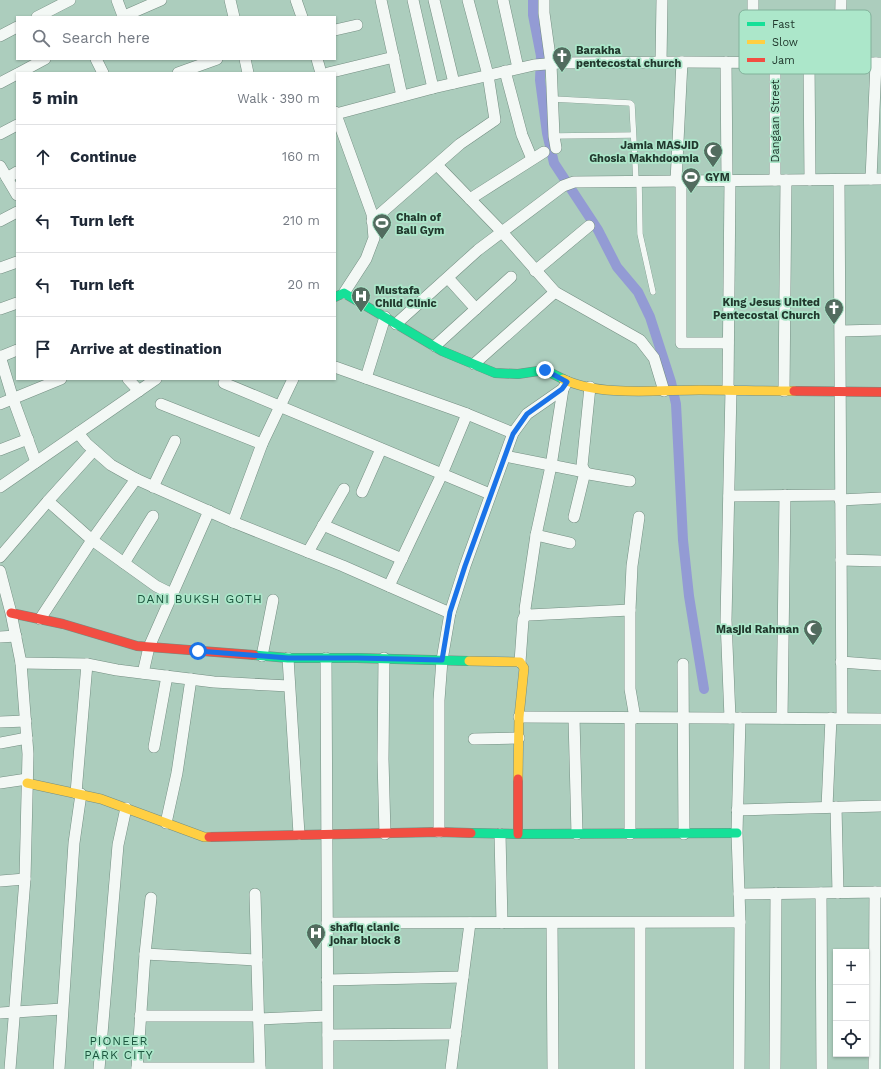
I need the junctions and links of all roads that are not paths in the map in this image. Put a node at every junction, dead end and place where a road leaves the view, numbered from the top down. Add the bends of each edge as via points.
1 (70, 0) edge
2 (117, 0) edge
3 (160, 0) edge
4 (230, 0) edge
5 (296, 0) edge
6 (381, 0) edge
7 (413, 0) edge
8 (434, 0) edge
9 (468, 0) edge
10 (503, 0) edge
11 (544, 0) edge
12 (662, 0) edge
13 (842, 0) edge
14 (842, 10) edge
15 (39, 16) edge
16 (123, 16) edge
17 (125, 16) edge
18 (234, 16) edge
19 (302, 16) edge
20 (357, 25) dead end
21 (16, 28) edge
22 (336, 30) edge
23 (0, 36) edge
24 (394, 57) junction
25 (42, 60) edge
26 (96, 60) edge
27 (214, 60) edge
28 (245, 60) edge
29 (317, 60) edge
30 (661, 62) junction
31 (682, 62) junction
32 (726, 62) junction
33 (739, 62) edge
34 (878, 63) edge
35 (549, 64) junction
36 (518, 68) junction
37 (505, 71) junction
38 (21, 72) edge
39 (102, 72) edge
40 (181, 72) edge
41 (248, 72) edge
42 (322, 72) edge
43 (332, 72) edge
44 (776, 74) edge
45 (809, 74) edge
46 (16, 75) edge
47 (488, 75) junction
48 (0, 83) edge
49 (454, 83) junction
50 (433, 88) junction
51 (402, 96) junction
52 (553, 99) junction
53 (336, 113) edge
54 (336, 116) edge
55 (16, 126) edge
56 (0, 134) edge
57 (633, 135) junction
58 (554, 136) junction
59 (556, 148) dead end
60 (544, 152) dead end
61 (532, 159) junction
62 (437, 165) junction
63 (2, 172) edge
64 (16, 172) edge
65 (876, 179) edge
66 (728, 180) junction
67 (780, 180) junction
68 (810, 180) junction
69 (839, 180) junction
70 (637, 181) junction
71 (679, 181) junction
72 (16, 193) edge
73 (470, 199) junction
74 (16, 213) edge
75 (0, 221) edge
76 (372, 221) junction
77 (589, 226) dead end
78 (502, 232) junction
79 (16, 262) edge
80 (0, 268) edge
81 (535, 271) junction
82 (448, 278) junction
83 (510, 278) dead end
84 (555, 292) junction
85 (653, 292) dead end
86 (339, 295) edge
87 (16, 303) edge
88 (0, 309) edge
89 (476, 309) junction
90 (385, 317) junction
91 (396, 324) junction
92 (881, 330) edge
93 (841, 331) junction
94 (728, 343) junction
95 (435, 346) junction
96 (16, 351) edge
97 (1, 362) edge
98 (474, 364) junction
99 (336, 367) edge
100 (366, 378) junction
101 (59, 380) edge
102 (129, 380) edge
103 (155, 380) edge
104 (293, 380) edge
105 (224, 383) dead end
106 (565, 385) junction
107 (590, 387) junction
108 (670, 390) junction
109 (730, 390) junction
110 (139, 391) junction
111 (784, 391) junction
112 (840, 392) junction
113 (881, 392) edge
114 (13, 399) junction
115 (0, 404) edge
116 (161, 404) dead end
117 (280, 406) junction
118 (467, 414) junction
119 (78, 433) junction
120 (513, 434) junction
121 (28, 439) junction
122 (175, 441) dead end
123 (262, 444) junction
124 (381, 449) junction
125 (0, 450) edge
126 (94, 450) junction
127 (505, 456) junction
128 (36, 462) junction
129 (551, 466) junction
130 (585, 472) junction
131 (442, 474) junction
132 (136, 479) junction
133 (630, 481) dead end
134 (0, 487) edge
135 (153, 487) junction
136 (344, 489) dead end
137 (362, 492) dead end
138 (490, 494) junction
139 (785, 495) junction
140 (729, 496) junction
141 (840, 498) junction
142 (881, 498) edge
143 (48, 500) junction
144 (209, 511) junction
145 (153, 516) dead end
146 (574, 517) dead end
147 (639, 517) dead end
148 (233, 522) junction
149 (323, 525) junction
150 (536, 535) junction
151 (92, 540) junction
152 (570, 543) dead end
153 (308, 552) junction
154 (0, 557) edge
155 (402, 559) junction
156 (841, 560) junction
157 (881, 561) edge
158 (124, 563) junction
159 (0, 571) edge
160 (389, 586) junction
161 (172, 594) junction
162 (273, 600) dead end
163 (630, 610) junction
164 (450, 612) junction
165 (12, 613) junction
166 (526, 613) junction
167 (40, 619) junction
168 (16, 636) junction
169 (0, 637) edge
170 (149, 647) junction
171 (262, 656) junction
172 (288, 658) junction
173 (326, 658) junction
174 (384, 658) junction
175 (442, 660) junction
176 (520, 662) junction
177 (841, 662) junction
178 (21, 663) junction
179 (87, 664) junction
180 (683, 664) dead end
181 (881, 665) edge
182 (143, 673) junction
183 (167, 676) junction
184 (191, 679) junction
185 (290, 686) junction
186 (519, 718) junction
187 (574, 718) junction
188 (632, 718) junction
189 (684, 718) junction
190 (735, 718) junction
191 (782, 718) junction
192 (836, 718) junction
193 (881, 719) edge
194 (26, 721) junction
195 (0, 722) edge
196 (27, 738) junction
197 (519, 738) junction
198 (474, 739) dead end
199 (0, 743) edge
200 (154, 747) dead end
201 (27, 781) junction
202 (0, 783) edge
203 (79, 794) junction
204 (881, 806) edge
205 (832, 807) junction
206 (126, 808) junction
207 (737, 810) junction
208 (166, 823) junction
209 (439, 832) junction
210 (737, 833) junction
211 (299, 834) junction
212 (385, 834) junction
213 (500, 834) junction
214 (518, 834) junction
215 (577, 834) junction
216 (630, 834) junction
217 (684, 834) junction
218 (327, 835) junction
219 (24, 879) junction
220 (0, 881) edge
221 (878, 892) edge
222 (821, 893) junction
223 (838, 893) junction
224 (255, 894) dead end
225 (739, 894) junction
226 (776, 894) junction
227 (151, 898) dead end
228 (740, 922) junction
229 (327, 923) junction
230 (470, 923) junction
231 (502, 923) junction
232 (552, 923) junction
233 (640, 923) junction
234 (145, 954) junction
235 (257, 960) junction
236 (463, 977) junction
237 (327, 980) junction
238 (62, 1009) junction
239 (14, 1012) junction
240 (0, 1013) edge
241 (140, 1016) junction
242 (327, 1016) junction
243 (259, 1017) junction
244 (456, 1034) junction
245 (328, 1035) junction
246 (137, 1068) edge
247 (10, 1069) edge
248 (59, 1069) edge
249 (99, 1069) edge
250 (260, 1069) edge
251 (328, 1069) edge
252 (451, 1069) edge
253 (553, 1069) edge
254 (640, 1069) edge
255 (739, 1069) edge
256 (775, 1069) edge
257 (822, 1069) edge
258 (874, 1069) edge

1 - 15 street
2 - 16 street
3 - 17 street
4 - 18 street
5 - 19 street
6 - 24 street
7 - 50 street
8 - 49 street
9 - 47 street
10 - 36 street
11 - 35 street
12 - 30 street
13 - 14 street
20 - 22 street
21 - 23 street
24 - 43 street
24 - 51 street
25 - 38 street
26 - 39 street
27 - 40 street
28 - 41 street
29 - 42 street
30 - 31 street
30 - 35 street
31 - 32 street
31 - 71 street
32 - 33 street
32 - 66 street
34 - 65 street
35 - 36 street
35 - 52 street
36 - 37 street
37 - 47 street
37 - 61 street via 522,135
44 - 67 street, Dangaan Street
45 - 68 street
46 - 48 street
47 - 49 street
47 - 62 street via 496,120 460,144
49 - 50 street
50 - 51 street
51 - 53 street
52 - 57 lane via 629,102 632,105
52 - 58 street
54 - 76 street via 372,214
55 - 56 street
57 - 58 lane
57 - 70 lane
58 - 59 street
60 - 61 street
61 - 73 street
62 - 73 street
62 - 76 street
63 - 64 street
63 - 72 street
65 - 69 street
66 - 67 street
66 - 71 street
66 - 94 street
67 - 68 street
67 - 111 street, Dangaan Street
68 - 69 street
69 - 93 street
70 - 71 street
70 - 78 street via 574,182 563,186
70 - 85 lane via 640,234
71 - 94 street via 680,343
73 - 78 street
74 - 75 street
76 - 86 street via 374,238 366,259
77 - 81 street
78 - 81 street
78 - 82 street
79 - 80 street
81 - 84 street
82 - 89 street
82 - 91 street
83 - 89 street
84 - 98 street
84 - 108 street via 640,340 654,358
86 - 90 street
87 - 88 street
89 - 95 street
90 - 91 street
90 - 100 street
91 - 95 street
92 - 93 street
93 - 112 street
94 - 109 street
95 - 98 street
96 - 97 street
97 - 114 street
98 - 106 street via 494,373 518,374 545,370
99 - 100 street
100 - 118 street
101 - 114 street
102 - 110 street
103 - 110 street
104 - 117 street
105 - 117 street
106 - 107 street
106 - 120 street via 527,414
106 - 129 street
107 - 108 street via 649,392
107 - 130 street via 582,466
108 - 109 street
109 - 111 street
109 - 140 street
110 - 119 street
111 - 112 street
112 - 113 street
112 - 141 street
114 - 115 street
114 - 121 street
116 - 123 street
117 - 123 street
117 - 124 street
118 - 120 street
118 - 131 street
119 - 126 street
119 - 128 street
120 - 127 street
121 - 125 street
121 - 128 street
122 - 135 street
123 - 148 street
124 - 131 street
124 - 137 street
126 - 132 street via 111,465
126 - 143 street
127 - 129 street
127 - 138 street
128 - 134 street
129 - 130 street
129 - 150 street
130 - 133 street
130 - 146 street
131 - 138 street
131 - 155 street
132 - 135 street
132 - 151 street
135 - 144 street
136 - 149 street
138 - 164 street
139 - 140 street
139 - 141 street
139 - 191 street
140 - 190 street via 726,620
141 - 142 street
141 - 156 street
143 - 151 street
143 - 154 street
144 - 148 street
144 - 161 street
145 - 158 street
147 - 163 street via 632,566
148 - 153 street
149 - 153 street
149 - 155 street
150 - 152 street
150 - 166 street
151 - 158 street
151 - 167 street
153 - 160 street
155 - 160 street
156 - 157 street
156 - 177 street
158 - 161 street
159 - 165 street
160 - 164 street
161 - 170 street
162 - 171 street
163 - 166 street via 529,615
163 - 188 street
164 - 175 street
165 - 167 street
165 - 168 street
166 - 176 street via 523,620
167 - 170 street via 137,646
168 - 169 street
168 - 178 street
170 - 171 street
170 - 182 street
171 - 172 street
172 - 173 street
172 - 185 street
173 - 174 street
173 - 218 street
174 - 175 street
174 - 212 street
175 - 176 street
175 - 209 street via 439,700
176 - 186 street via 524,668
177 - 181 street
177 - 192 street
178 - 179 street
178 - 194 street
179 - 182 street
179 - 203 street
180 - 189 street
182 - 183 street
183 - 184 street
183 - 200 street
184 - 185 street
184 - 208 street via 177,773
185 - 211 street
186 - 187 street
186 - 197 street
187 - 188 street
187 - 215 street
188 - 189 street
188 - 216 street
189 - 190 street
189 - 217 street
190 - 191 street
190 - 207 street
191 - 192 street
192 - 193 street
192 - 205 street
194 - 195 street
194 - 196 street
196 - 199 street
196 - 201 street
197 - 198 street
197 - 214 street
201 - 202 street
201 - 203 street
201 - 219 street
203 - 206 street
203 - 238 street
204 - 205 street
205 - 207 street
205 - 223 street
206 - 208 street
206 - 249 street via 118,845
207 - 210 street
208 - 211 street via 204,837
209 - 212 street
209 - 213 street
210 - 217 street
210 - 225 street
211 - 218 street
212 - 218 street
213 - 214 street
213 - 231 street
214 - 215 street
215 - 216 street
216 - 217 street
218 - 229 street
219 - 220 street
219 - 239 street
221 - 223 street
221 - 258 street
222 - 223 street
222 - 226 street
222 - 257 street
224 - 235 street
225 - 226 street
225 - 228 street
226 - 256 street
227 - 234 street
228 - 233 street
228 - 255 street
229 - 230 street
229 - 237 street
230 - 231 street
230 - 236 street
231 - 232 street
232 - 233 street
232 - 253 street
233 - 254 street
234 - 235 street
234 - 241 street
235 - 243 street
236 - 237 street
236 - 244 street
237 - 242 street
238 - 239 street
238 - 248 street
239 - 240 street
239 - 247 street
241 - 243 street
241 - 246 street
242 - 243 street
242 - 245 street
243 - 250 street
244 - 245 street
244 - 252 street
245 - 251 street
246 - 250 street

